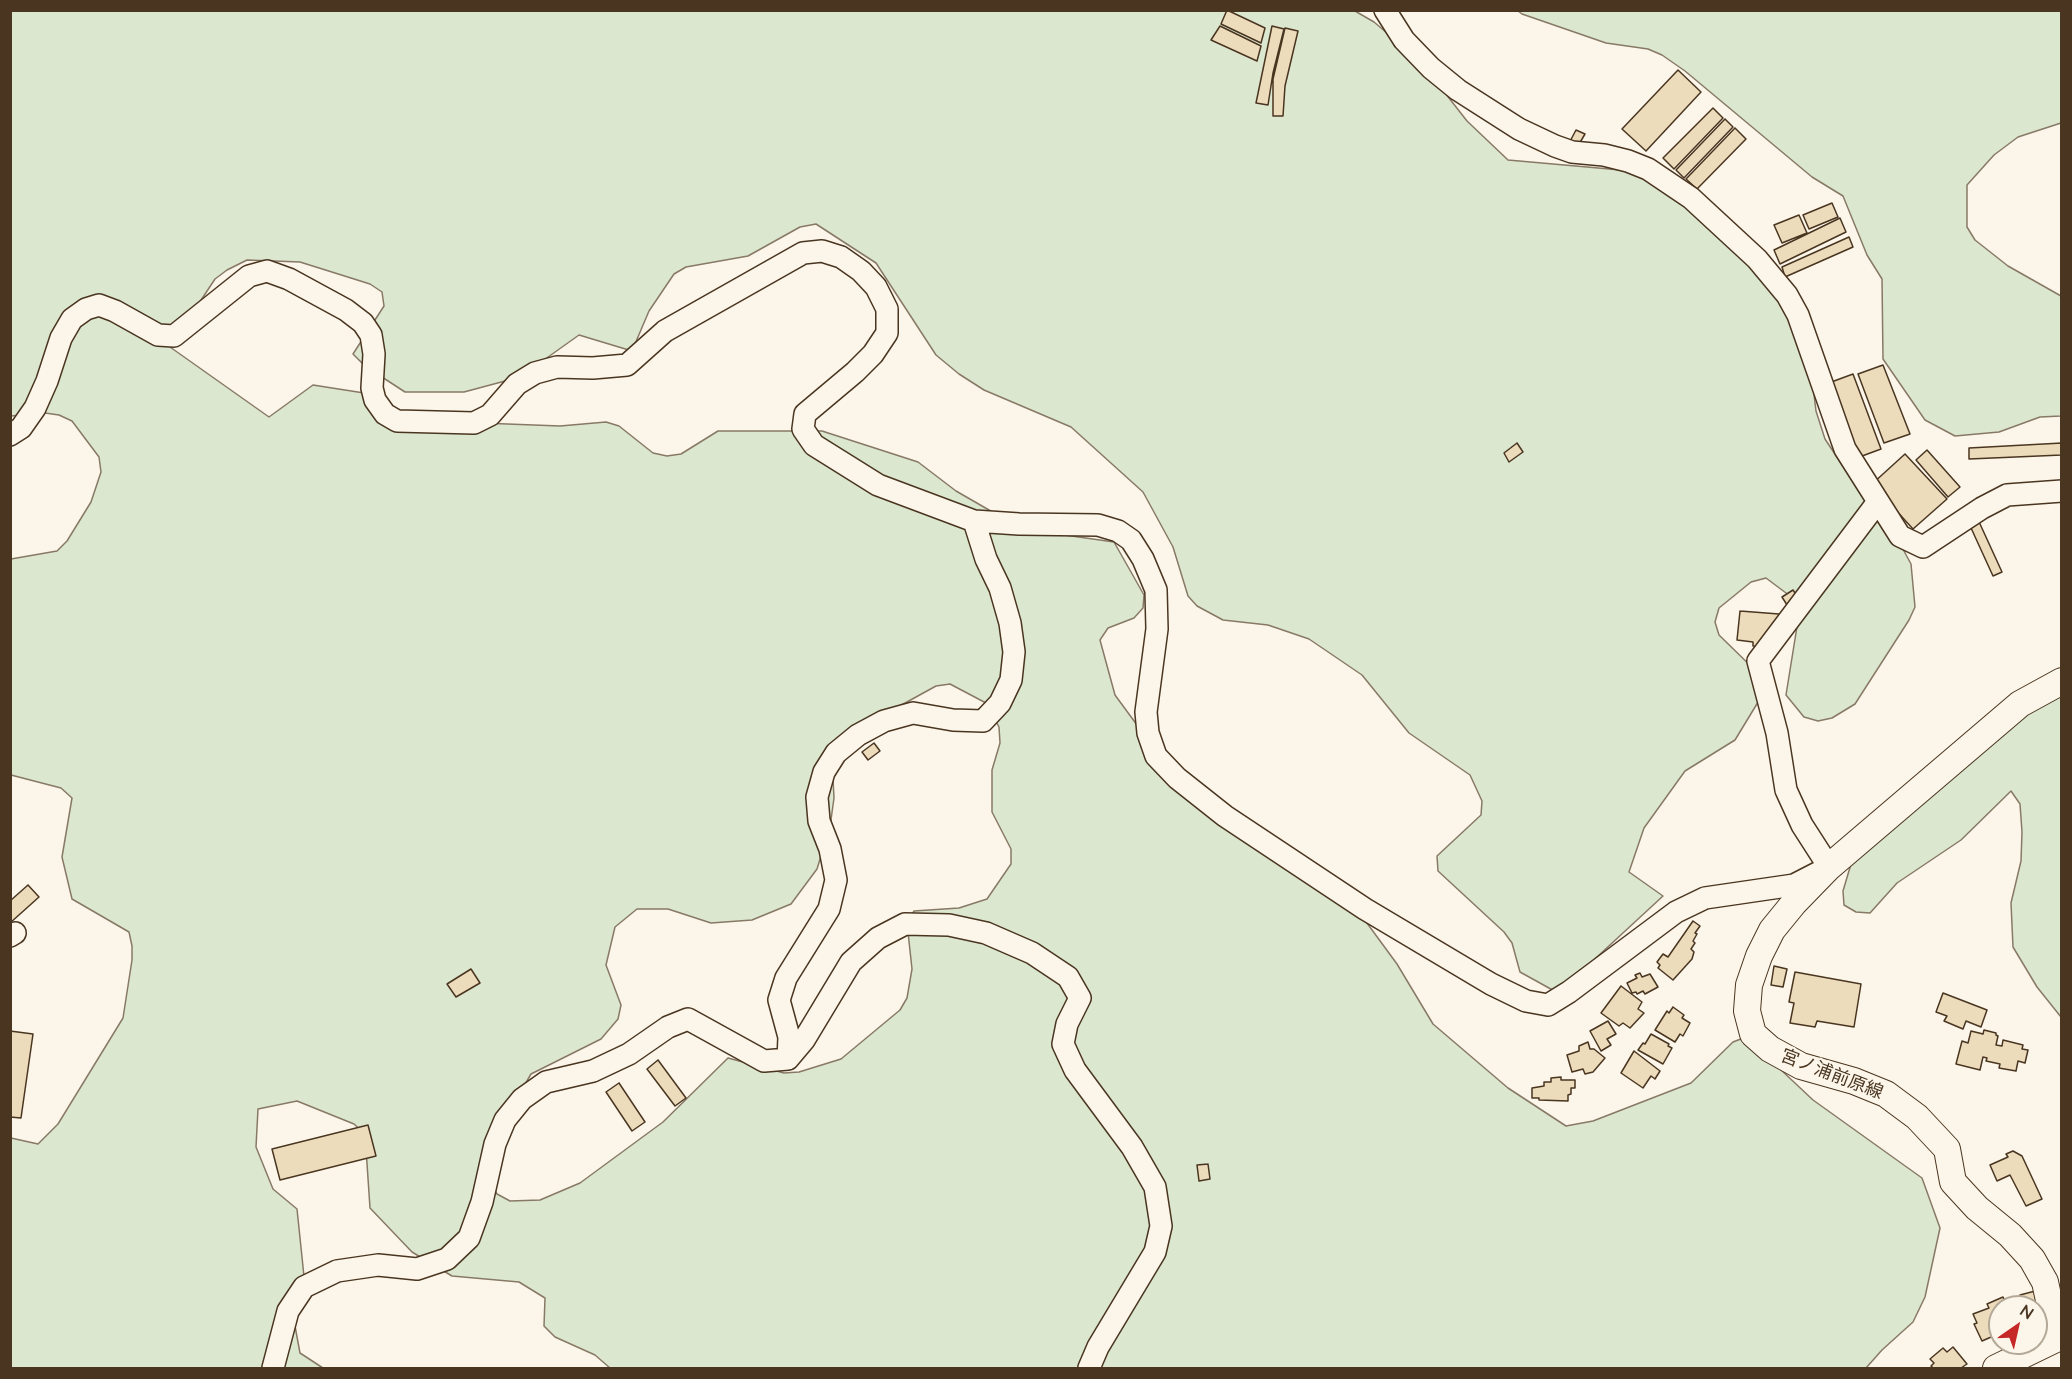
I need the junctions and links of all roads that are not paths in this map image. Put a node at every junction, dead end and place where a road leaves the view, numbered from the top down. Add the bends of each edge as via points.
1 (1384, 10) edge
2 (10, 435) edge
3 (2061, 491) edge
4 (1877, 503) junction
5 (974, 521) junction
6 (2061, 681) edge
7 (1829, 867) junction
8 (788, 1059) junction
9 (2059, 1337) edge
10 (273, 1368) edge
11 (1089, 1368) edge
12 (1996, 1368) edge

1 - 4 street via 1404,40 1458,90 1518,129 1555,147 1604,155 1648,169 1691,198 1757,259 1798,315 1845,449
2 - 5 street via 21,428 35,408 72,319 99,305 158,334 174,336 249,276 267,271 327,299 363,323 371,335 374,354 372,388 385,414 397,421 474,423 490,415 517,384 535,373 557,367 627,365 665,331 803,253 822,250 841,257 876,287 887,309 887,333 855,372 805,414 803,429 814,445 878,485
3 - 4 street via 2007,495 1923,547 1900,536
4 - 7 street via 1758,661 1777,734 1786,790 1802,825
5 - 7 street via 1098,525 1131,540 1156,590 1157,629 1146,712 1156,756 1225,816 1365,909 1526,1001 1548,1005 1676,912 1705,898 1794,885
5 - 8 street via 1010,623 1014,652 1011,680 1000,703 983,721 914,713 884,721 836,753 824,772 817,797 819,821 836,880 830,909 786,978 779,1000 789,1037
6 - 7 main road, 宮ノ浦前原線 via 2020,704
7 - 9 main road, 宮ノ浦前原線 via 1772,930 1759,956 1749,985 1747,1011 1753,1034 1770,1049 1802,1066 1886,1094 1917,1117 1947,1149 1953,1182 2032,1259 2045,1282
8 - 10 street via 764,1061 688,1019 593,1071 546,1082 522,1099 505,1120 469,1238 447,1258 417,1269 378,1266 337,1271 304,1287 288,1311
8 - 11 street via 804,1040 851,962 878,938 905,924 986,933 1068,976 1080,998 1063,1044 1075,1070 1132,1147 1155,1186 1161,1226 1155,1252
9 - 12 main road

